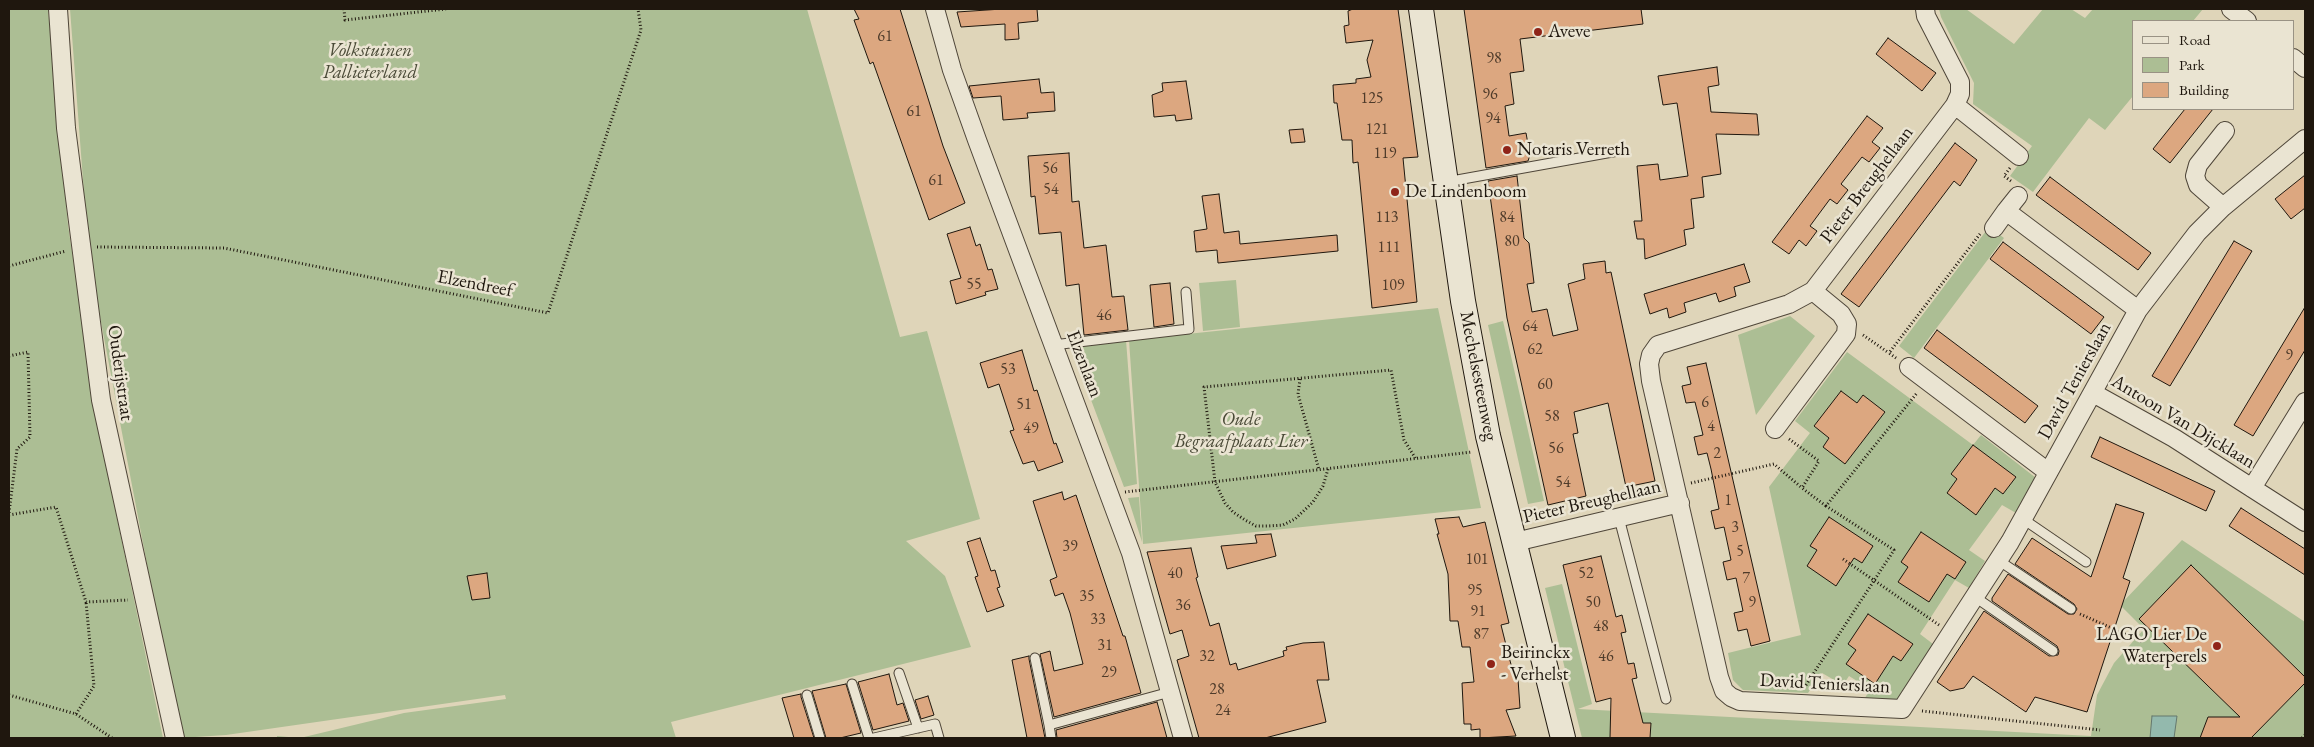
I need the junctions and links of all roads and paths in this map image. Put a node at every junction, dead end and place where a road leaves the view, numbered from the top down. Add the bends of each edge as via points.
1 (58, 9) edge
2 (344, 9) edge
3 (446, 9) edge
4 (638, 9) edge
5 (935, 9) edge
6 (1421, 9) edge
7 (1926, 9) edge
8 (2231, 9) edge
9 (410, 11) edge
10 (2246, 20) edge
11 (2294, 59) edge
12 (2305, 68) edge
13 (1955, 105) junction
14 (2225, 131) dead end
15 (2305, 139) edge
16 (1618, 151) dead end
17 (2019, 156) joint
18 (1446, 182) junction
19 (2018, 196) joint
20 (2223, 207) junction
21 (2006, 211) junction
22 (1994, 228) joint
23 (81, 247) junction
24 (9, 266) edge
25 (1186, 292) dead end
26 (1813, 292) junction
27 (2138, 310) junction
28 (1847, 324) junction
29 (1053, 345) junction
30 (1889, 353) junction
31 (9, 356) edge
32 (1909, 367) joint
33 (1300, 379) junction
34 (1927, 381) junction
35 (2092, 393) junction
36 (2305, 402) edge
37 (1775, 429) joint
38 (1492, 450) junction
39 (1416, 459) junction
40 (1328, 469) junction
41 (1320, 470) junction
42 (2048, 472) junction
43 (1215, 482) junction
44 (1676, 486) junction
45 (1802, 488) junction
46 (2252, 488) junction
47 (1110, 494) junction
48 (1680, 503) junction
49 (1826, 506) junction
50 (9, 514) edge
51 (1619, 518) junction
52 (2023, 519) junction
53 (2305, 522) edge
54 (1515, 542) junction
55 (1844, 559) dead end
56 (1998, 560) junction
57 (2086, 562) dead end
58 (1874, 580) junction
59 (1975, 597) junction
60 (144, 599) junction
61 (86, 602) junction
62 (2071, 609) joint
63 (1952, 633) junction
64 (2142, 642) dead end
65 (2053, 651) dead end
66 (1035, 658) dead end
67 (899, 673) dead end
68 (852, 684) dead end
69 (1170, 692) junction
70 (9, 695) edge
71 (807, 695) dead end
72 (1666, 699) dead end
73 (1794, 704) junction
74 (1902, 709) junction
75 (76, 714) junction
76 (1049, 725) junction
77 (918, 728) junction
78 (2100, 730) dead end
79 (2305, 735) edge
80 (112, 738) edge
81 (174, 738) edge
82 (820, 738) edge
83 (869, 738) edge
84 (874, 738) edge
85 (939, 738) edge
86 (1051, 738) edge
87 (1183, 738) edge
88 (1563, 738) edge
89 (2302, 738) edge

1 - 23 street, Ouderijstraat via 66,128
2 - 9 path via 346,20
3 - 9 path
4 - 23 path, Elzendreef via 641,30 548,313 224,248
5 - 29 street, Elzenlaan via 952,70
6 - 18 street, Mechelsesteenweg
7 - 13 street, Pieter Breughellaan via 1926,16 1960,82 1960,94
8 - 10 street
11 - 12 street
13 - 17 street
13 - 26 street, Pieter Breughellaan
14 - 20 street via 2198,165 2194,176 2198,185
15 - 20 street, David Tenierslaan
16 - 18 lane
17 - 19 path via 2004,176 2023,190
18 - 38 street, Mechelsesteenweg via 1463,301
19 - 21 street
20 - 27 street, David Tenierslaan via 2197,233
21 - 22 street
21 - 27 street
22 - 30 path via 1989,223
23 - 24 path
23 - 60 street, Ouderijstraat via 101,400
25 - 29 lane via 1189,329
26 - 28 street via 1841,314
26 - 44 street, Pieter Breughellaan via 1789,304 1658,345 1651,356 1651,381
27 - 35 street, David Tenierslaan
28 - 30 path
28 - 37 street via 1846,334
29 - 47 street, Elzenlaan
30 - 32 path
31 - 50 path via 28,352 30,437 17,449
32 - 34 street, David Tenierslaan
33 - 39 path via 1391,370 1404,440
33 - 41 path via 1298,394
33 - 43 path via 1204,388
34 - 42 street, David Tenierslaan
34 - 49 path
35 - 42 street, David Tenierslaan
35 - 46 street, Antoon Van Dijcklaan via 2174,438
36 - 46 street, Antoon Van Dijcklaan
37 - 45 path via 1819,461
38 - 39 path
38 - 54 street, Mechelsesteenweg
39 - 40 path
40 - 41 path
40 - 43 path via 1313,502 1283,525 1256,526 1233,512
41 - 43 path
42 - 52 street, David Tenierslaan
43 - 47 path
44 - 45 path via 1774,464
44 - 48 street, Pieter Breughellaan
45 - 49 path
46 - 53 street, Antoon Van Dijcklaan
47 - 69 street, Elzenlaan via 1131,553
48 - 51 street, Pieter Breughellaan
48 - 73 street, David Tenierslaan via 1724,691 1740,701
49 - 58 path via 1894,550
50 - 61 path via 56,507
51 - 54 street, Pieter Breughellaan
51 - 72 lane
52 - 56 street, David Tenierslaan
52 - 57 lane
54 - 88 street, Mechelsesteenweg
55 - 58 path
56 - 59 street, David Tenierslaan
56 - 62 lane
58 - 63 path
58 - 73 path
59 - 63 street, David Tenierslaan
59 - 65 lane
60 - 61 path
60 - 81 street, Ouderijstraat
61 - 75 path via 94,686
62 - 64 path
63 - 74 street, David Tenierslaan
66 - 76 lane
67 - 77 lane
68 - 83 lane
69 - 76 lane
69 - 87 street, Elzenlaan
70 - 75 path
71 - 82 lane
73 - 74 street, David Tenierslaan
74 - 78 path
75 - 80 path
76 - 86 lane
77 - 84 lane
77 - 85 lane via 935,724
79 - 89 path

